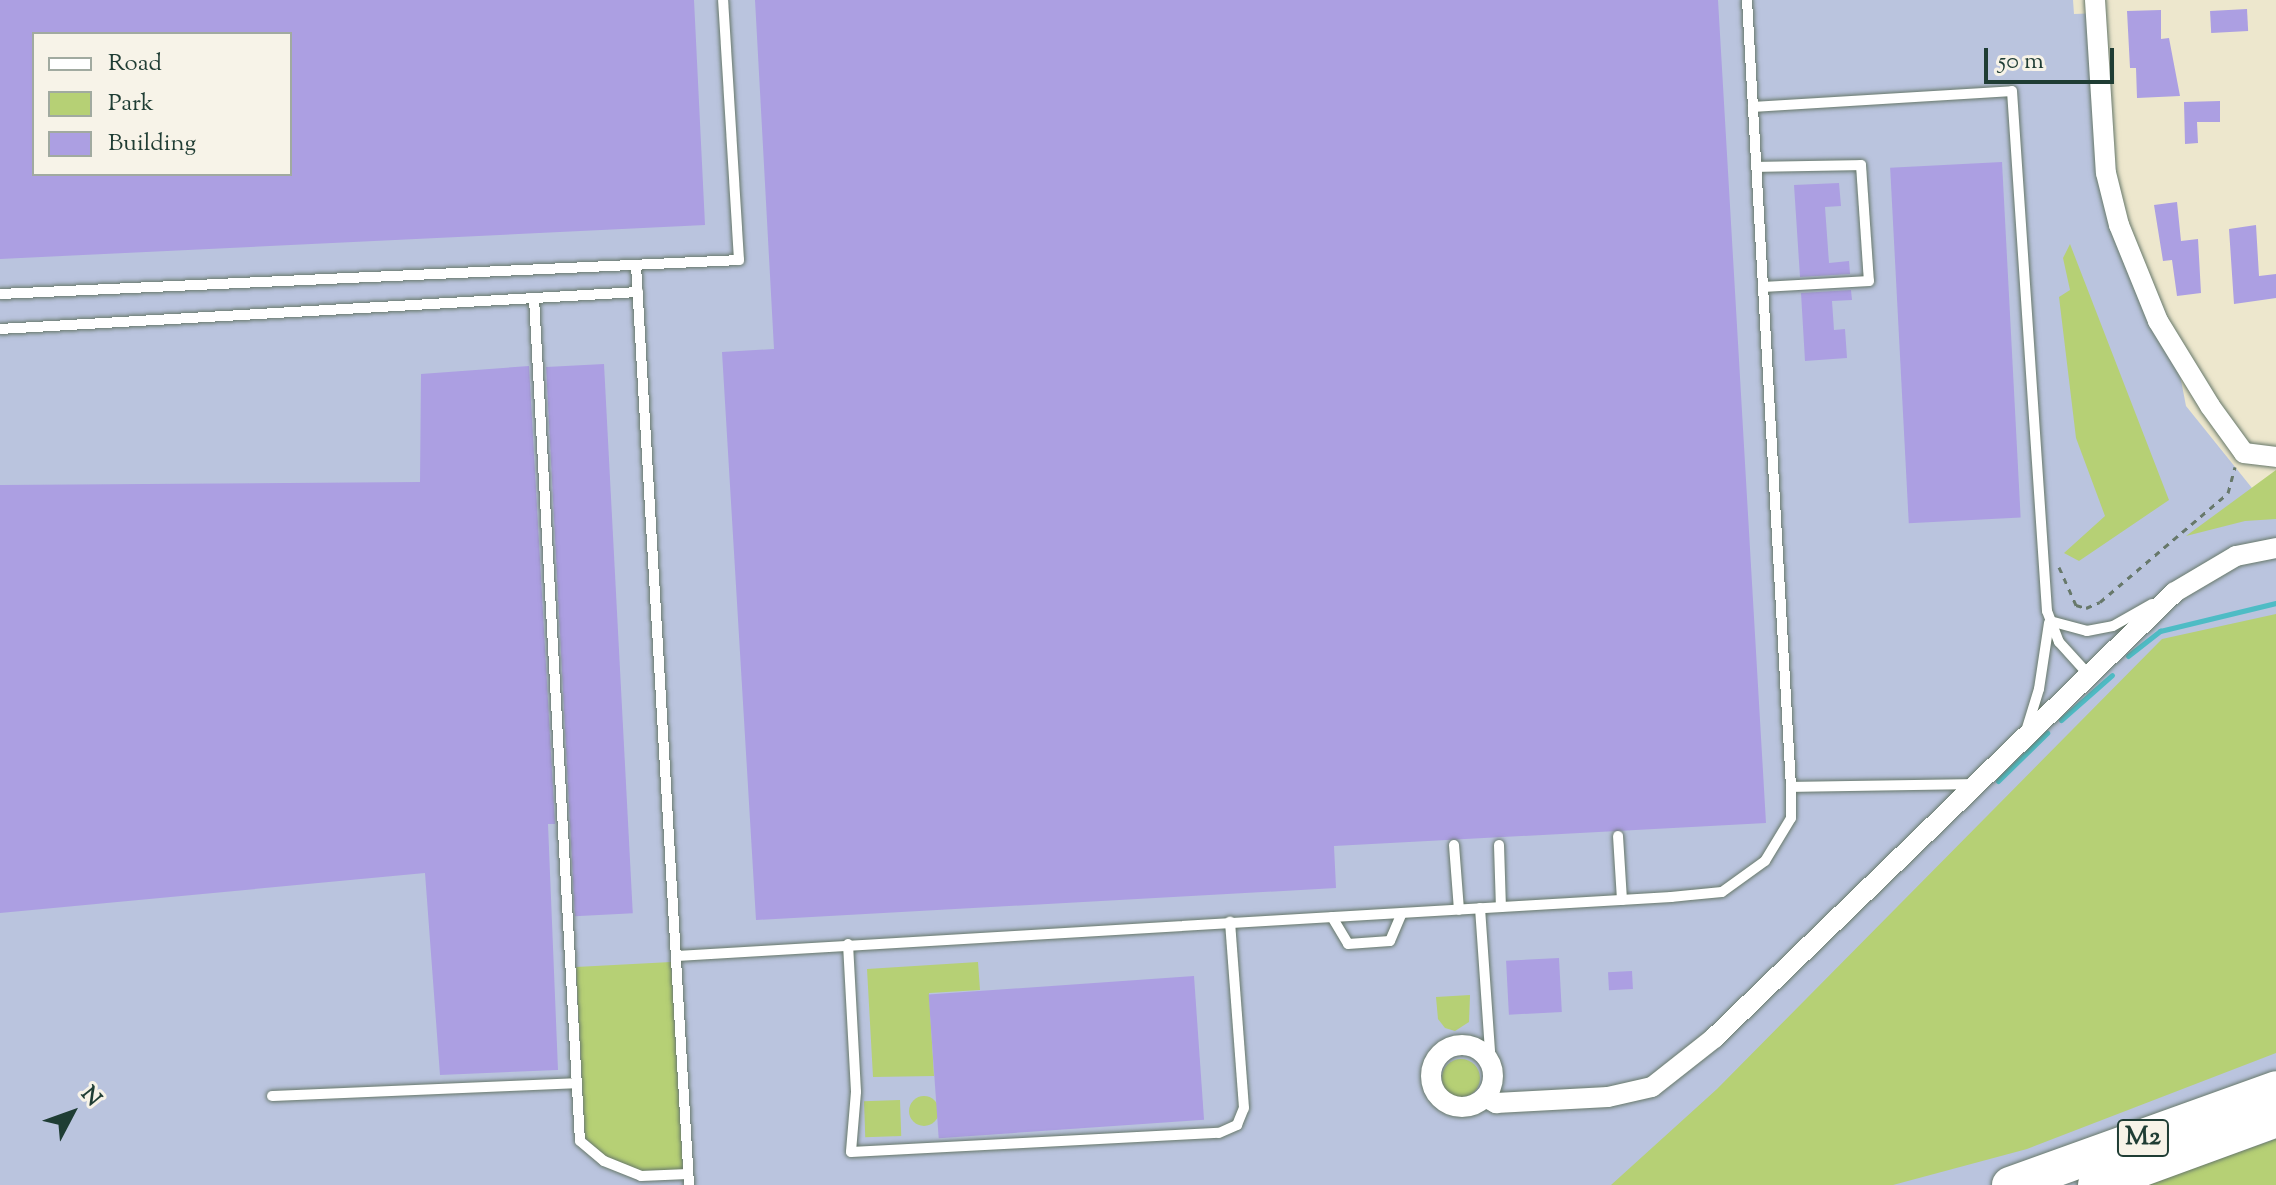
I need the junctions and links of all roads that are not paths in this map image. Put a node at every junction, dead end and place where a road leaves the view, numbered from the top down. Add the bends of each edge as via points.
1 (723, 0) edge
2 (1747, 0) edge
3 (2095, 0) edge
4 (1753, 107) junction
5 (1756, 167) junction
6 (636, 265) junction
7 (1763, 287) junction
8 (638, 292) junction
9 (0, 294) edge
10 (534, 298) junction
11 (0, 329) edge
12 (2274, 459) edge
13 (2276, 548) edge
14 (2175, 592) junction
15 (2050, 621) junction
16 (2088, 674) junction
17 (2022, 738) junction
18 (1975, 784) junction
19 (1791, 787) junction
20 (1618, 836) dead end
21 (1454, 845) dead end
22 (1499, 845) dead end
23 (1622, 900) junction
24 (1501, 907) junction
25 (1480, 908) junction
26 (1459, 910) junction
27 (1402, 913) junction
28 (1332, 917) junction
29 (1230, 922) junction
30 (848, 944) junction
31 (677, 956) junction
32 (1491, 1065) junction
33 (576, 1083) junction
34 (2276, 1089) edge
35 (272, 1096) dead end
36 (1485, 1097) junction
37 (2276, 1119) edge
38 (689, 1180) edge
39 (2010, 1185) edge
40 (2096, 1185) edge

1 - 6 lane via 739,260
2 - 4 lane
3 - 12 street via 2106,173 2119,225 2158,321 2183,364 2244,453
4 - 5 lane
4 - 15 lane via 2012,91
5 - 7 lane
5 - 7 lane via 1861,165 1869,281
6 - 8 lane
6 - 9 lane
7 - 19 lane
8 - 10 lane
8 - 31 lane
10 - 11 lane
10 - 33 lane
13 - 14 street via 2236,556
14 - 15 lane via 2113,626 2087,631
14 - 16 street
15 - 16 lane via 2068,655
15 - 17 lane via 2033,714
16 - 17 street
17 - 18 street
18 - 19 lane
18 - 36 street via 1714,1038 1652,1087 1608,1097 1496,1103
19 - 23 lane via 1791,818 1765,861 1722,892
20 - 23 lane
21 - 26 lane
22 - 24 lane
23 - 24 lane
24 - 25 lane
25 - 26 lane
25 - 32 lane
26 - 27 lane
27 - 28 lane
27 - 28 lane via 1390,941 1348,944
28 - 29 lane
29 - 30 lane
29 - 30 lane via 1244,1108 1237,1125 1219,1133 851,1152 856,1092
30 - 31 lane
31 - 38 lane
32 - 36 street via 1493,1082
32 - 36 street via 1478,1050 1458,1045 1440,1054 1431,1072 1436,1092 1451,1105 1470,1106
33 - 35 lane
33 - 38 lane via 580,1141 604,1161 641,1176
34 - 39 highway, M2
37 - 40 highway, M2

